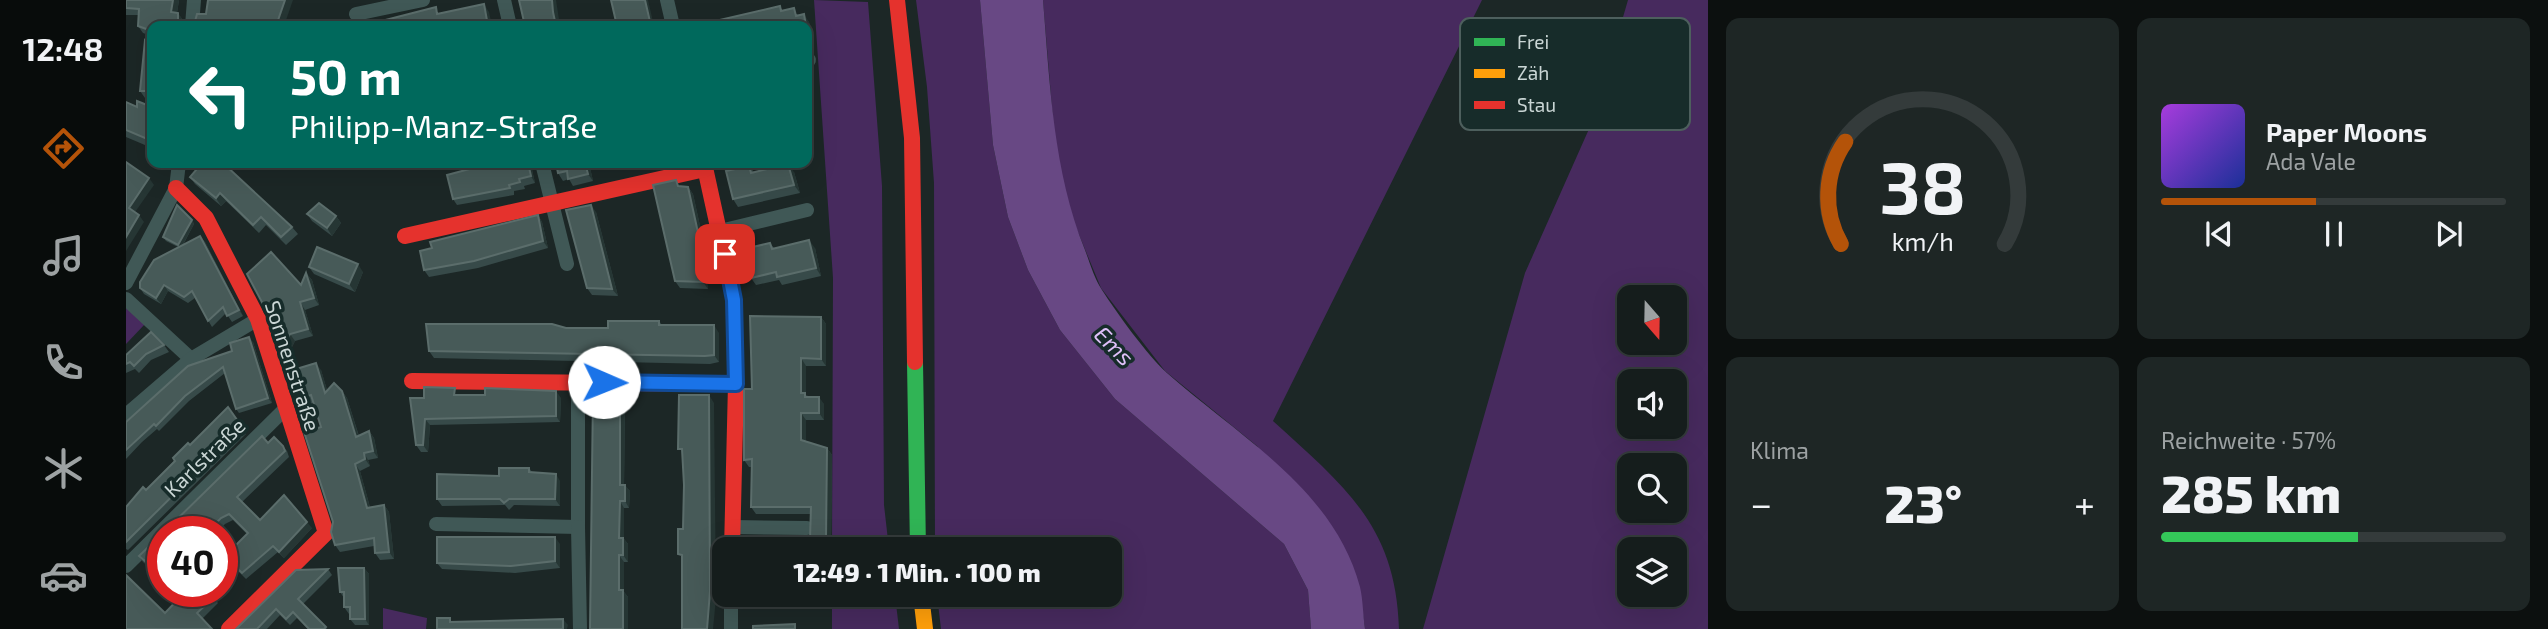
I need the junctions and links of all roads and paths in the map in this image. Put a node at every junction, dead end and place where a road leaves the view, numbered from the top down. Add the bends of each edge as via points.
1 (194, 0) edge
2 (423, 0) edge
3 (504, 0) edge
4 (667, 0) edge
5 (897, 0) edge
6 (356, 14) dead end
7 (192, 21) edge
8 (509, 21) edge
9 (672, 21) edge
10 (178, 168) edge
11 (543, 168) edge
12 (695, 168) edge
13 (704, 168) edge
14 (176, 188) junction
15 (552, 201) junction
16 (807, 210) dead end
17 (720, 231) junction
18 (405, 236) dead end
19 (567, 264) dead end
20 (126, 283) edge
21 (126, 299) edge
22 (258, 319) junction
23 (191, 359) junction
24 (412, 381) dead end
25 (578, 382) junction
26 (736, 384) junction
27 (285, 410) junction
28 (126, 415) edge
29 (436, 524) dead end
30 (578, 527) junction
31 (732, 527) junction
32 (807, 528) edge
33 (732, 537) edge
34 (918, 537) edge
35 (126, 566) edge
36 (731, 607) edge
37 (922, 607) edge
38 (229, 629) edge
39 (580, 629) edge
40 (731, 629) edge
41 (925, 629) edge

1 - 7 street
2 - 6 street
3 - 8 street
4 - 9 street
5 - 34 street via 916,200
10 - 14 street
11 - 15 street
12 - 15 street
13 - 17 street
14 - 20 street
14 - 22 street, Sonnenstraße via 206,218
15 - 18 street
15 - 19 street
16 - 17 street
17 - 26 street via 734,300
21 - 23 street
22 - 23 street
22 - 27 street, Sonnenstraße
23 - 28 street
24 - 25 street
25 - 26 street
25 - 30 street
26 - 31 street
27 - 35 street, Karlstraße
27 - 38 street, Sonnenstraße via 326,533
29 - 30 street
30 - 39 street
31 - 32 street
31 - 33 street
36 - 40 street
37 - 41 street

